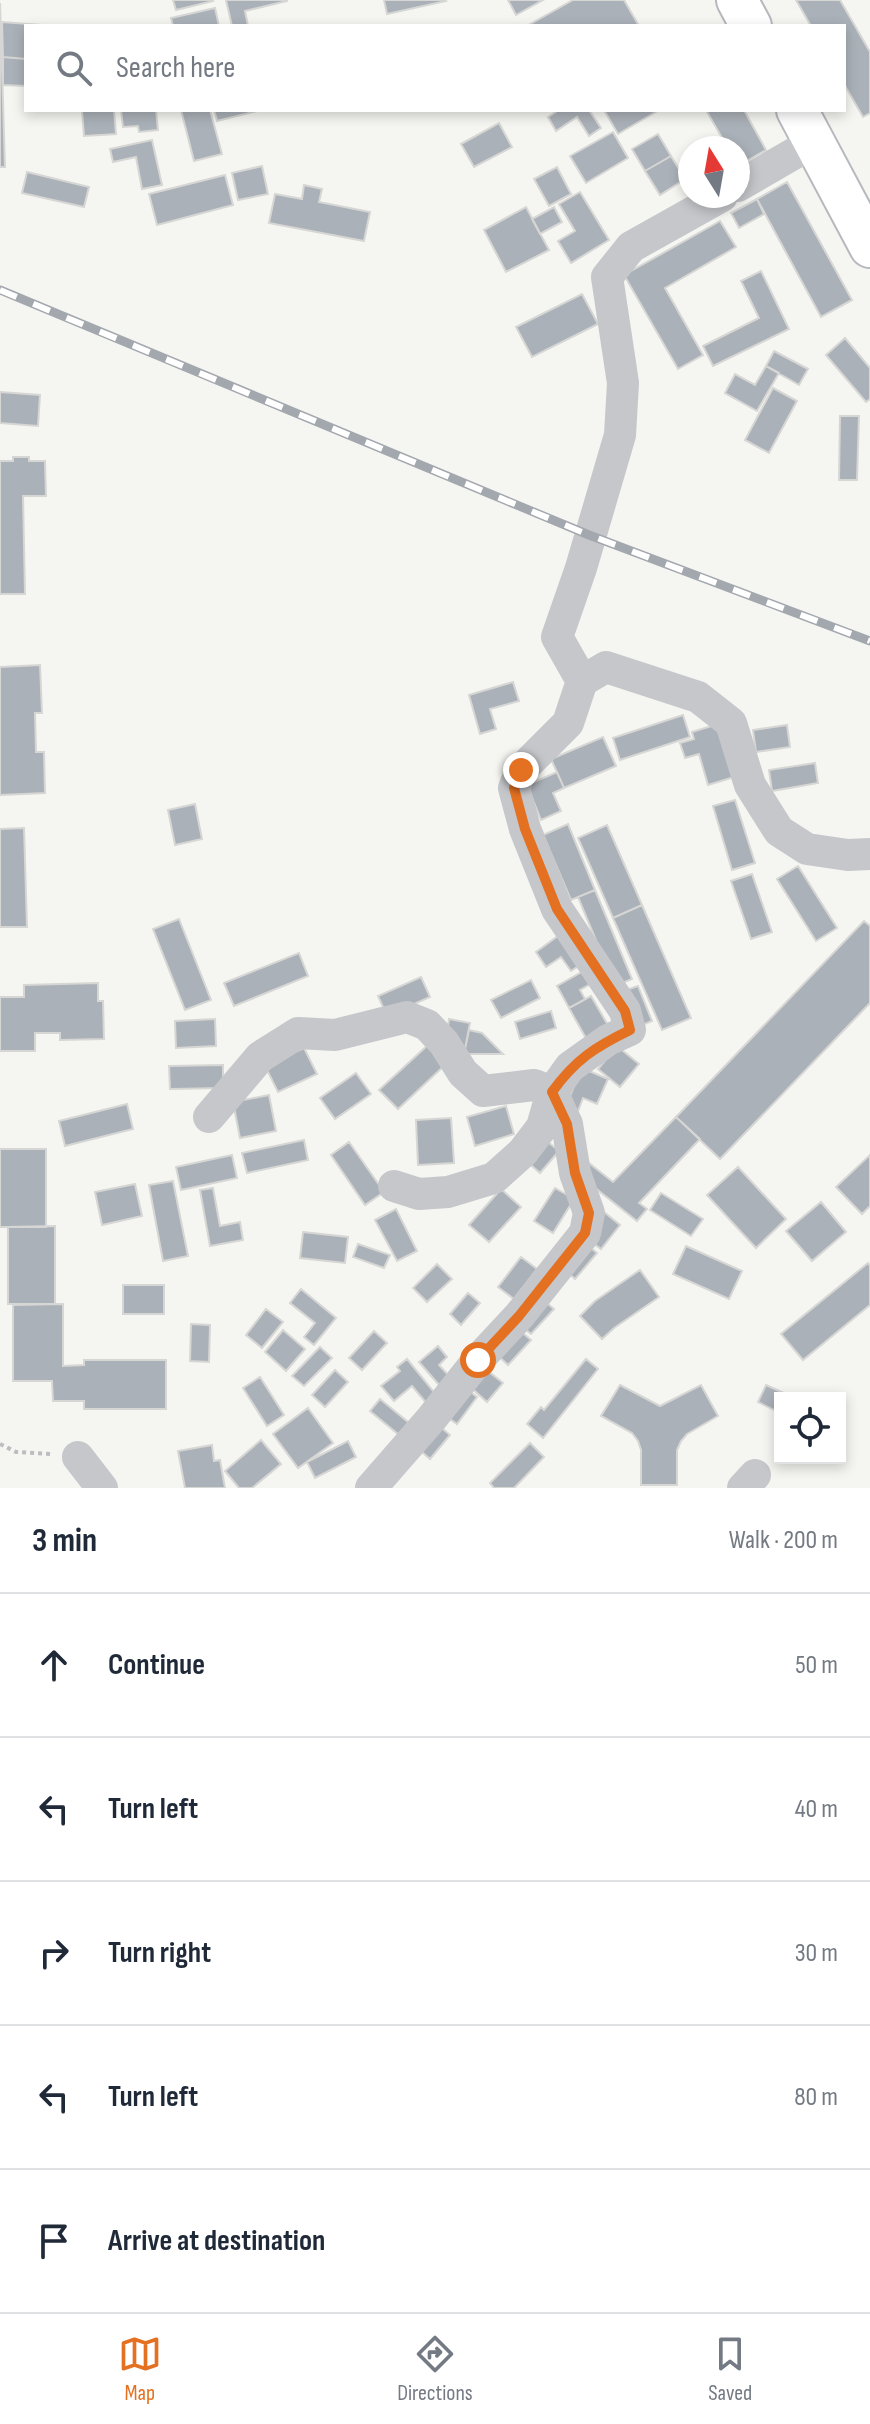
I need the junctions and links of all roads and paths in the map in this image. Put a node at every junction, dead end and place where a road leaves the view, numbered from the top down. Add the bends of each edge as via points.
1 (737, 0) edge
2 (750, 24) edge
3 (805, 126) edge
4 (750, 175) edge
5 (701, 208) edge
6 (870, 247) edge
7 (582, 681) junction
8 (870, 854) edge
9 (552, 1092) junction
10 (209, 1117) dead end
11 (394, 1186) dead end
12 (0, 1444) edge
13 (78, 1457) joint
14 (102, 1488) edge
15 (371, 1488) edge

1 - 2 main road
3 - 4 street
3 - 6 main road
5 - 7 street via 631,247 607,277 623,383 620,435 557,637
7 - 8 street via 606,667 698,697 731,723 750,785 779,831 807,849
7 - 9 street via 568,723 521,770 514,788 557,909 625,1011 630,1030 570,1067
9 - 10 street via 534,1085 483,1091 427,1025 407,1017 335,1035 298,1033 260,1057
9 - 11 street via 542,1127 494,1178 448,1192 419,1194
9 - 15 street via 567,1124 589,1213 585,1233
12 - 13 path via 16,1452
13 - 14 street

